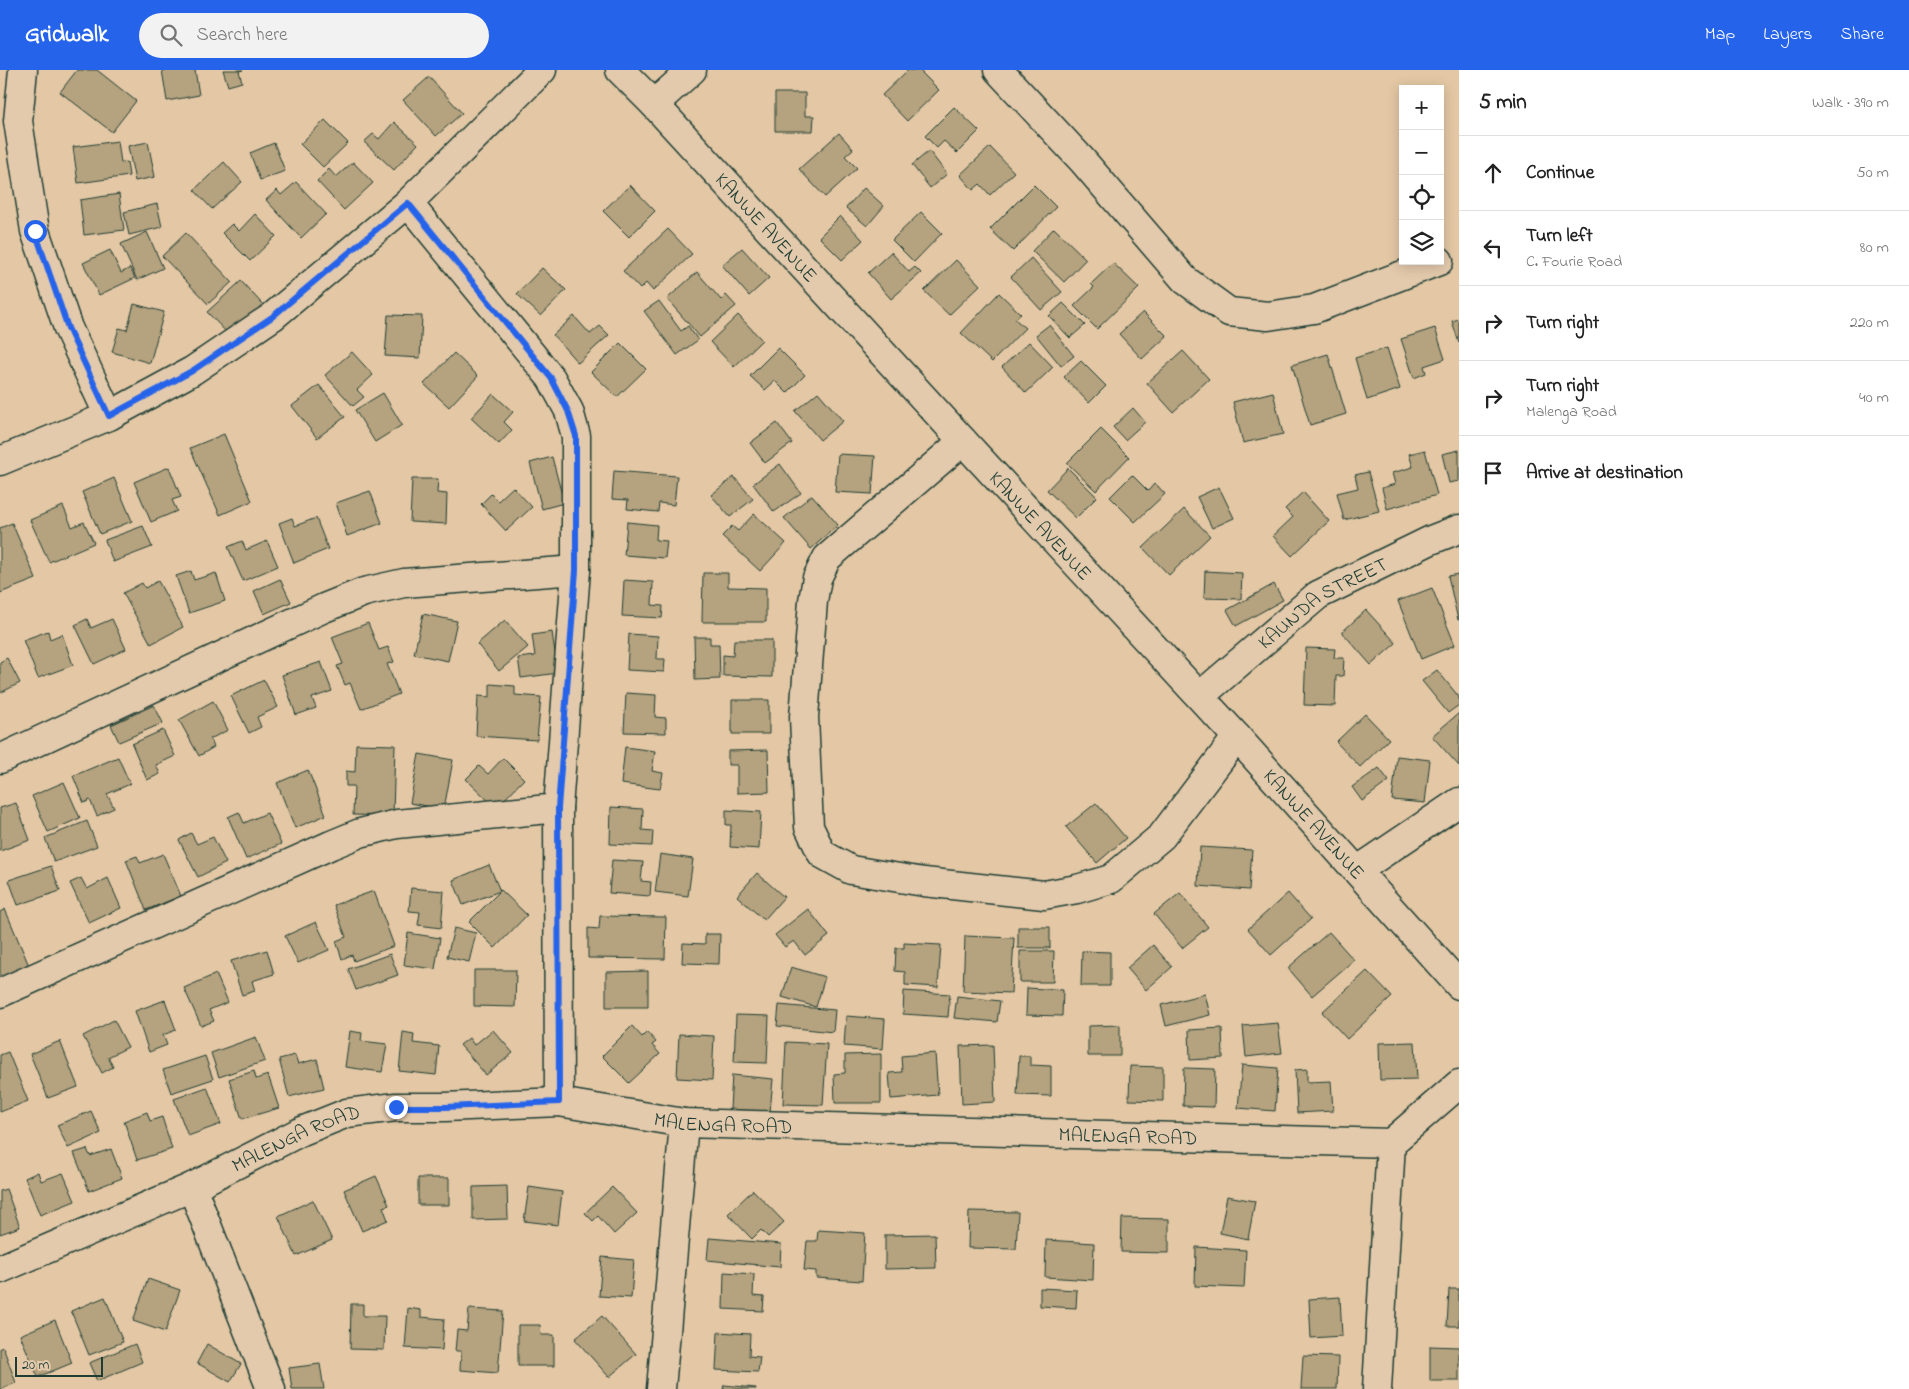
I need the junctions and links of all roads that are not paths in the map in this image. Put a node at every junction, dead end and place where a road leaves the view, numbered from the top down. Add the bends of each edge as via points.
1 (23, 70) edge
2 (542, 70) edge
3 (620, 70) edge
4 (692, 70) edge
5 (998, 70) edge
6 (654, 104) junction
7 (408, 203) junction
8 (1459, 254) edge
9 (1444, 259) edge
10 (1429, 265) edge
11 (109, 416) junction
12 (963, 441) junction
13 (0, 461) edge
14 (1459, 529) edge
15 (576, 570) junction
16 (1200, 696) junction
17 (1237, 737) junction
18 (0, 759) edge
19 (1459, 802) edge
20 (558, 808) junction
21 (1358, 870) junction
22 (1459, 985) edge
23 (0, 994) edge
24 (1459, 1084) edge
25 (559, 1102) junction
26 (684, 1122) junction
27 (1391, 1143) junction
28 (192, 1187) junction
29 (0, 1269) edge
30 (272, 1389) edge
31 (661, 1389) edge
32 (1377, 1389) edge

1 - 11 street via 18,122 35,231 68,328
2 - 7 street
3 - 6 street, KANWE AVENUE
4 - 6 street
5 - 10 street via 1082,160 1185,280 1229,312 1268,316 1314,309
6 - 12 street, KANWE AVENUE
7 - 11 street via 272,317 192,371
7 - 15 street via 551,378 568,411 576,436
8 - 9 street
11 - 13 street
12 - 16 street, KANWE AVENUE
12 - 17 street via 827,558 817,578 804,717 809,828 822,854 851,870 924,882 1044,895 1078,889 1111,879 1162,836
14 - 16 street, KAUNDA STREET via 1318,595
15 - 18 street via 404,583 364,592
15 - 20 street
16 - 17 street, KANWE AVENUE
17 - 21 street, KANWE AVENUE
19 - 21 street
20 - 23 street via 397,824 360,833
20 - 25 street
21 - 22 street, KANWE AVENUE
24 - 27 street
25 - 26 street, MALENGA ROAD
25 - 28 street, MALENGA ROAD via 396,1107 347,1113 302,1130
26 - 27 street, MALENGA ROAD
26 - 31 street
27 - 32 street
28 - 29 street, MALENGA ROAD
28 - 30 street

